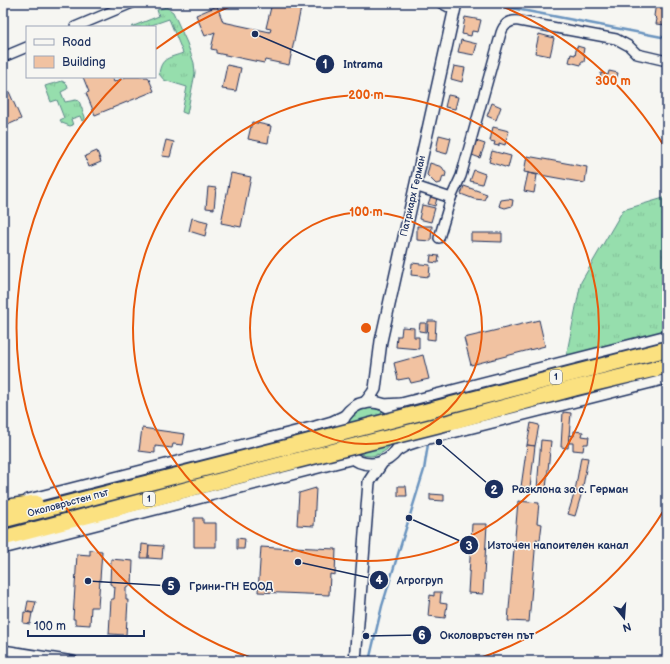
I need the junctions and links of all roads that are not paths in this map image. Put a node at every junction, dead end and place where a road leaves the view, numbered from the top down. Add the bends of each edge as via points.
1 (132, 3) edge
2 (441, 3) edge
3 (455, 6) edge
4 (77, 26) edge
5 (26, 47) edge
6 (3, 57) edge
7 (667, 61) edge
8 (415, 186) junction
9 (451, 198) junction
10 (439, 238) dead end
11 (667, 335) edge
12 (667, 349) edge
13 (667, 366) edge
14 (667, 379) edge
15 (374, 389) junction
16 (364, 403) junction
17 (382, 404) junction
18 (345, 415) junction
19 (394, 453) junction
20 (357, 460) junction
21 (383, 461) junction
22 (369, 482) junction
23 (123, 489) junction
24 (132, 504) junction
25 (3, 507) edge
26 (3, 520) edge
27 (3, 538) edge
28 (3, 548) edge
29 (3, 650) edge
30 (73, 661) edge
31 (355, 661) edge

1 - 4 street
2 - 3 street
3 - 8 street, Патриарх Герман
5 - 6 street
7 - 9 street via 637,54 616,39 519,21 506,24 501,33 461,176
8 - 9 street
8 - 15 street, Патриарх Герман via 381,341
9 - 10 street
11 - 17 street via 401,403
12 - 23 highway, Околовръстен път / 1, bridge
13 - 24 highway, Околовръстен път / 1, bridge
14 - 19 street via 421,441
15 - 16 street, Патриарх Герман
15 - 17 street
16 - 17 street
16 - 18 street
17 - 19 street via 391,410 401,426 400,441
18 - 20 street via 340,430 341,441 344,449
18 - 25 street via 315,426
19 - 21 street
20 - 21 street via 373,464
20 - 22 street
20 - 28 street
21 - 22 street
22 - 31 street
23 - 25 highway
23 - 26 highway, Околовръстен път / 1
24 - 27 highway, Околовръстен път / 1
24 - 28 highway
29 - 30 street

